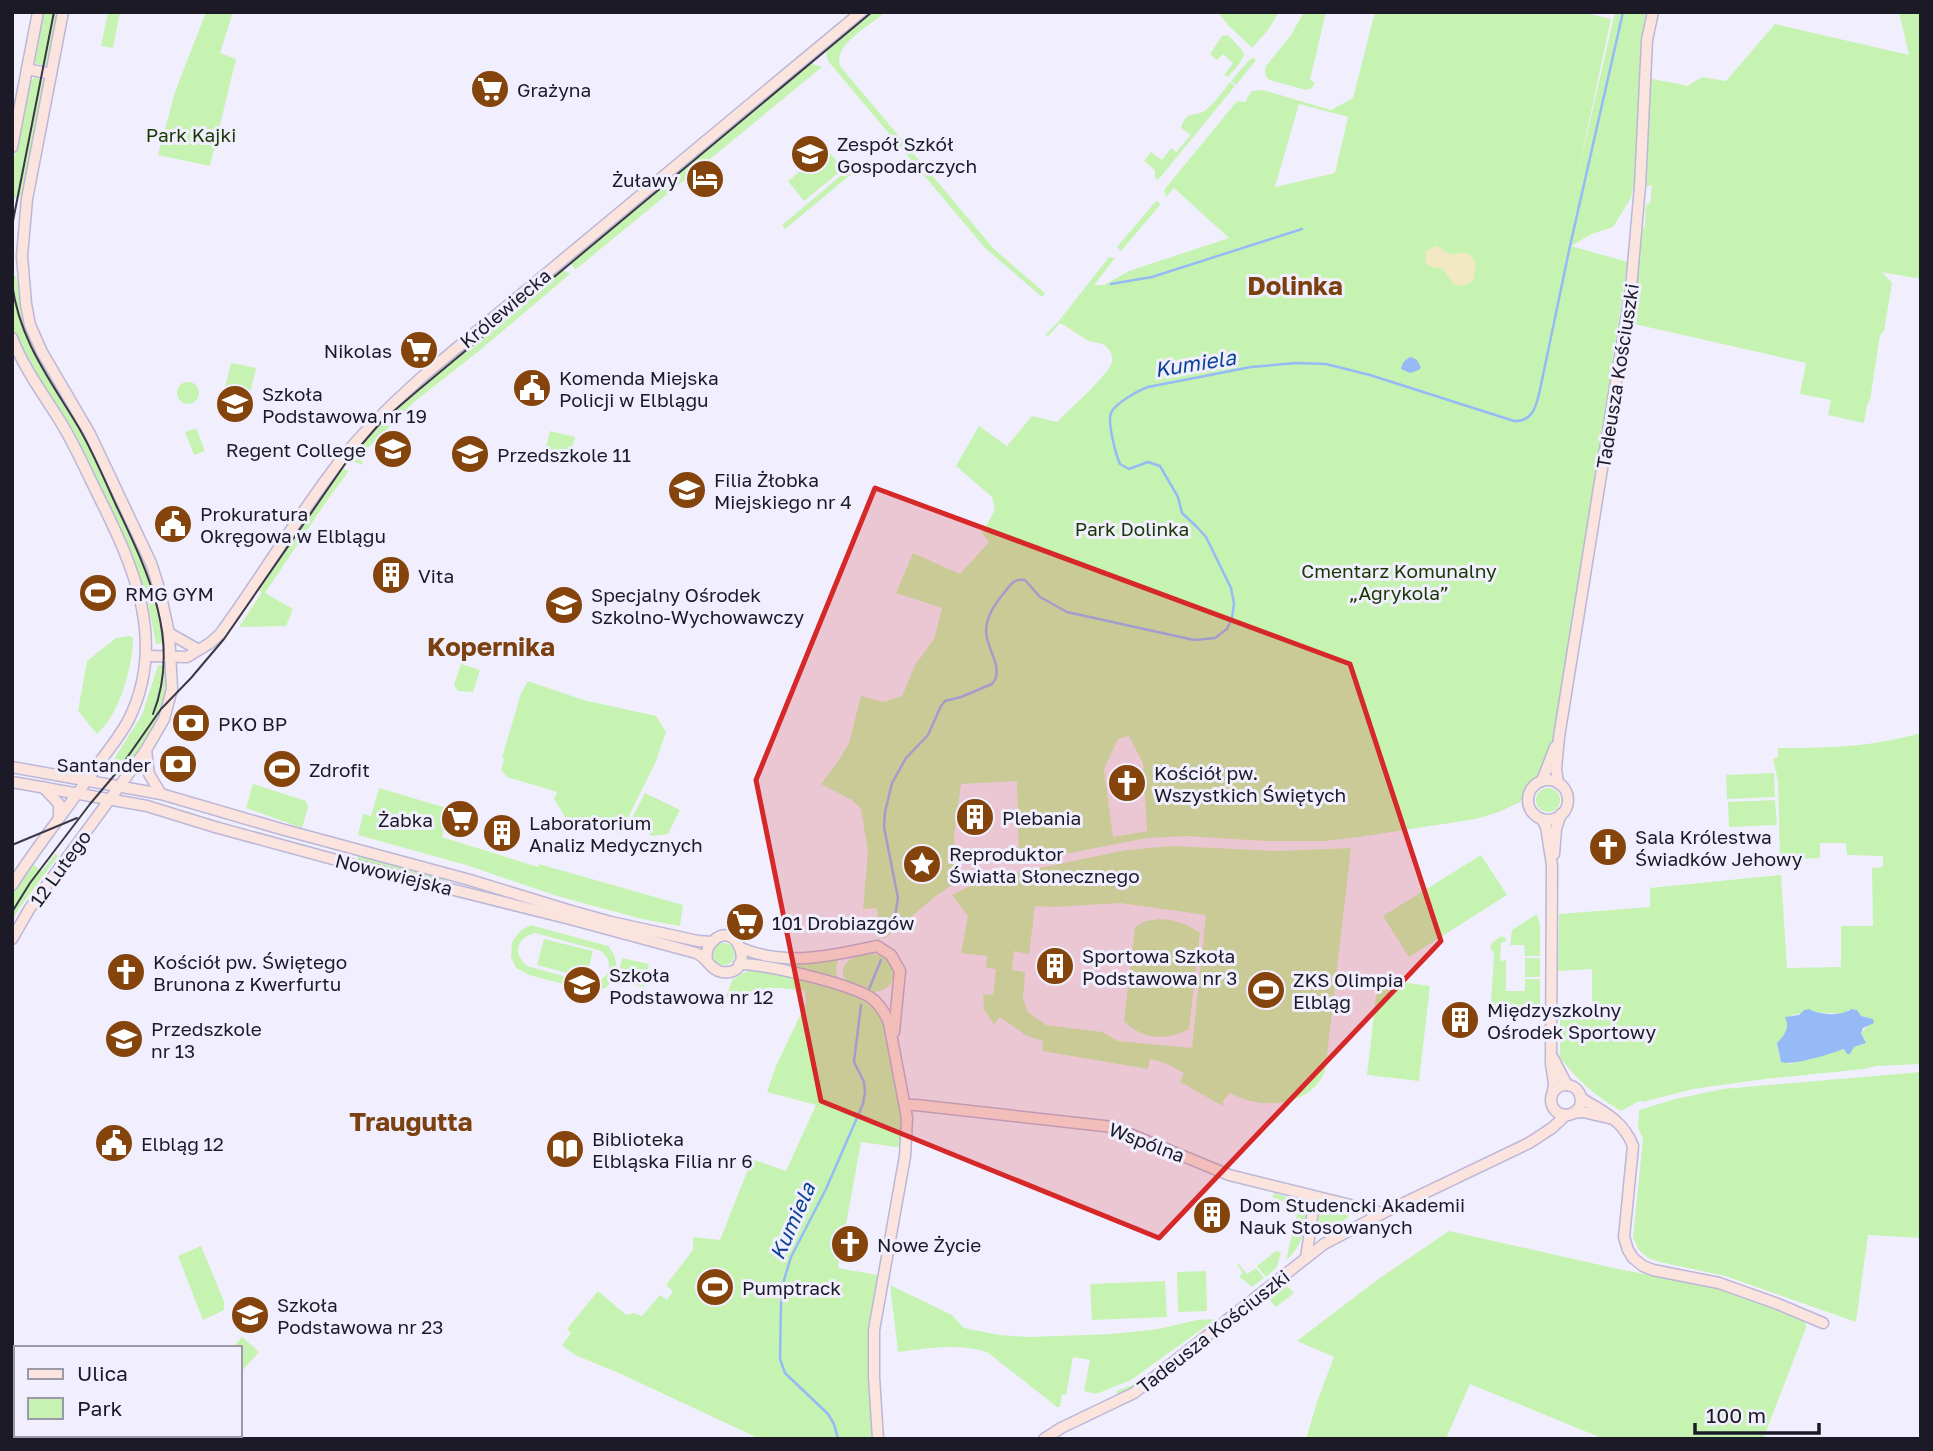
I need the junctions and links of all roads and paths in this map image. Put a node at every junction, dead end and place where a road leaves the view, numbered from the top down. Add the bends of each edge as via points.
1 (38, 12) edge
2 (63, 12) edge
3 (861, 12) edge
4 (1653, 12) edge
5 (27, 69) junction
6 (51, 74) junction
7 (12, 147) edge
8 (12, 338) edge
9 (169, 633) junction
10 (197, 649) junction
11 (147, 656) junction
12 (171, 656) junction
13 (1559, 737) junction
14 (146, 750) junction
15 (12, 767) edge
16 (88, 779) junction
17 (1542, 781) junction
18 (12, 782) edge
19 (1558, 783) junction
20 (120, 786) junction
21 (42, 787) junction
22 (79, 793) junction
23 (161, 794) junction
24 (111, 799) junction
25 (1561, 814) junction
26 (59, 818) junction
27 (1542, 819) junction
28 (1552, 865) junction
29 (12, 885) edge
30 (12, 939) edge
31 (712, 942) junction
32 (741, 948) junction
33 (707, 961) junction
34 (739, 964) junction
35 (894, 1050) junction
36 (1551, 1055) junction
37 (1567, 1085) junction
38 (1553, 1092) junction
39 (1580, 1096) junction
40 (905, 1105) junction
41 (1553, 1107) junction
42 (1569, 1114) junction
43 (1613, 1119) junction
44 (1544, 1133) junction
45 (1315, 1197) junction
46 (1383, 1213) junction
47 (1306, 1258) junction
48 (1823, 1323) dead end
49 (878, 1439) edge
50 (1044, 1439) edge

1 - 5 street
2 - 6 street
3 - 10 street, Królewiecka via 376,420 313,496 220,634
4 - 13 street, Tadeusza Kościuszki via 1647,40 1631,288
5 - 6 street
5 - 7 street
6 - 9 street via 24,231 23,271 30,325 48,366 90,434 151,563
8 - 11 street via 71,439 127,557 139,592
9 - 10 street
9 - 12 street
10 - 12 street, Królewiecka via 183,649
11 - 12 street, Królewiecka
11 - 16 street via 139,696 128,720
12 - 14 street via 170,698
13 - 17 street, Tadeusza Kościuszki
13 - 19 street, Tadeusza Kościuszki
14 - 20 street
14 - 23 street via 149,774
15 - 16 street, Nowowiejska
16 - 20 street, Nowowiejska
16 - 22 street
17 - 19 street
17 - 27 street via 1532,788 1528,801
18 - 21 street, Nowowiejska
19 - 25 street via 1567,798
20 - 23 street, Nowowiejska
20 - 24 street
21 - 22 street, Nowowiejska
21 - 26 street via 59,804
22 - 24 street, Nowowiejska
22 - 26 street, 12 Lutego
23 - 31 street, Nowowiejska via 611,922
24 - 30 street, 12 Lutego
24 - 33 street, Nowowiejska via 696,953
25 - 27 street
25 - 28 street
26 - 29 street, 12 Lutego
27 - 28 street
28 - 36 street
31 - 32 street via 728,937
31 - 33 street
32 - 34 street
32 - 35 street via 806,959 877,946 887,952 900,971
33 - 34 street via 722,972
34 - 35 street via 797,973 869,997 886,1015
35 - 40 street
36 - 37 street
36 - 38 street
37 - 38 street
37 - 39 street
38 - 41 street
39 - 42 street via 1578,1107
39 - 43 street
40 - 45 street, Wspólna via 1114,1127 1229,1175
40 - 49 street via 905,1156 874,1330
41 - 42 street
41 - 44 street
42 - 43 street via 1583,1112
42 - 44 street, Tadeusza Kościuszki
43 - 48 street via 1633,1146 1624,1229 1633,1258 1653,1270 1719,1283
44 - 46 street, Tadeusza Kościuszki
45 - 46 street, Wspólna
45 - 47 street, Tadeusza Kościuszki
46 - 47 street, Tadeusza Kościuszki
47 - 50 street, Tadeusza Kościuszki via 1134,1393

